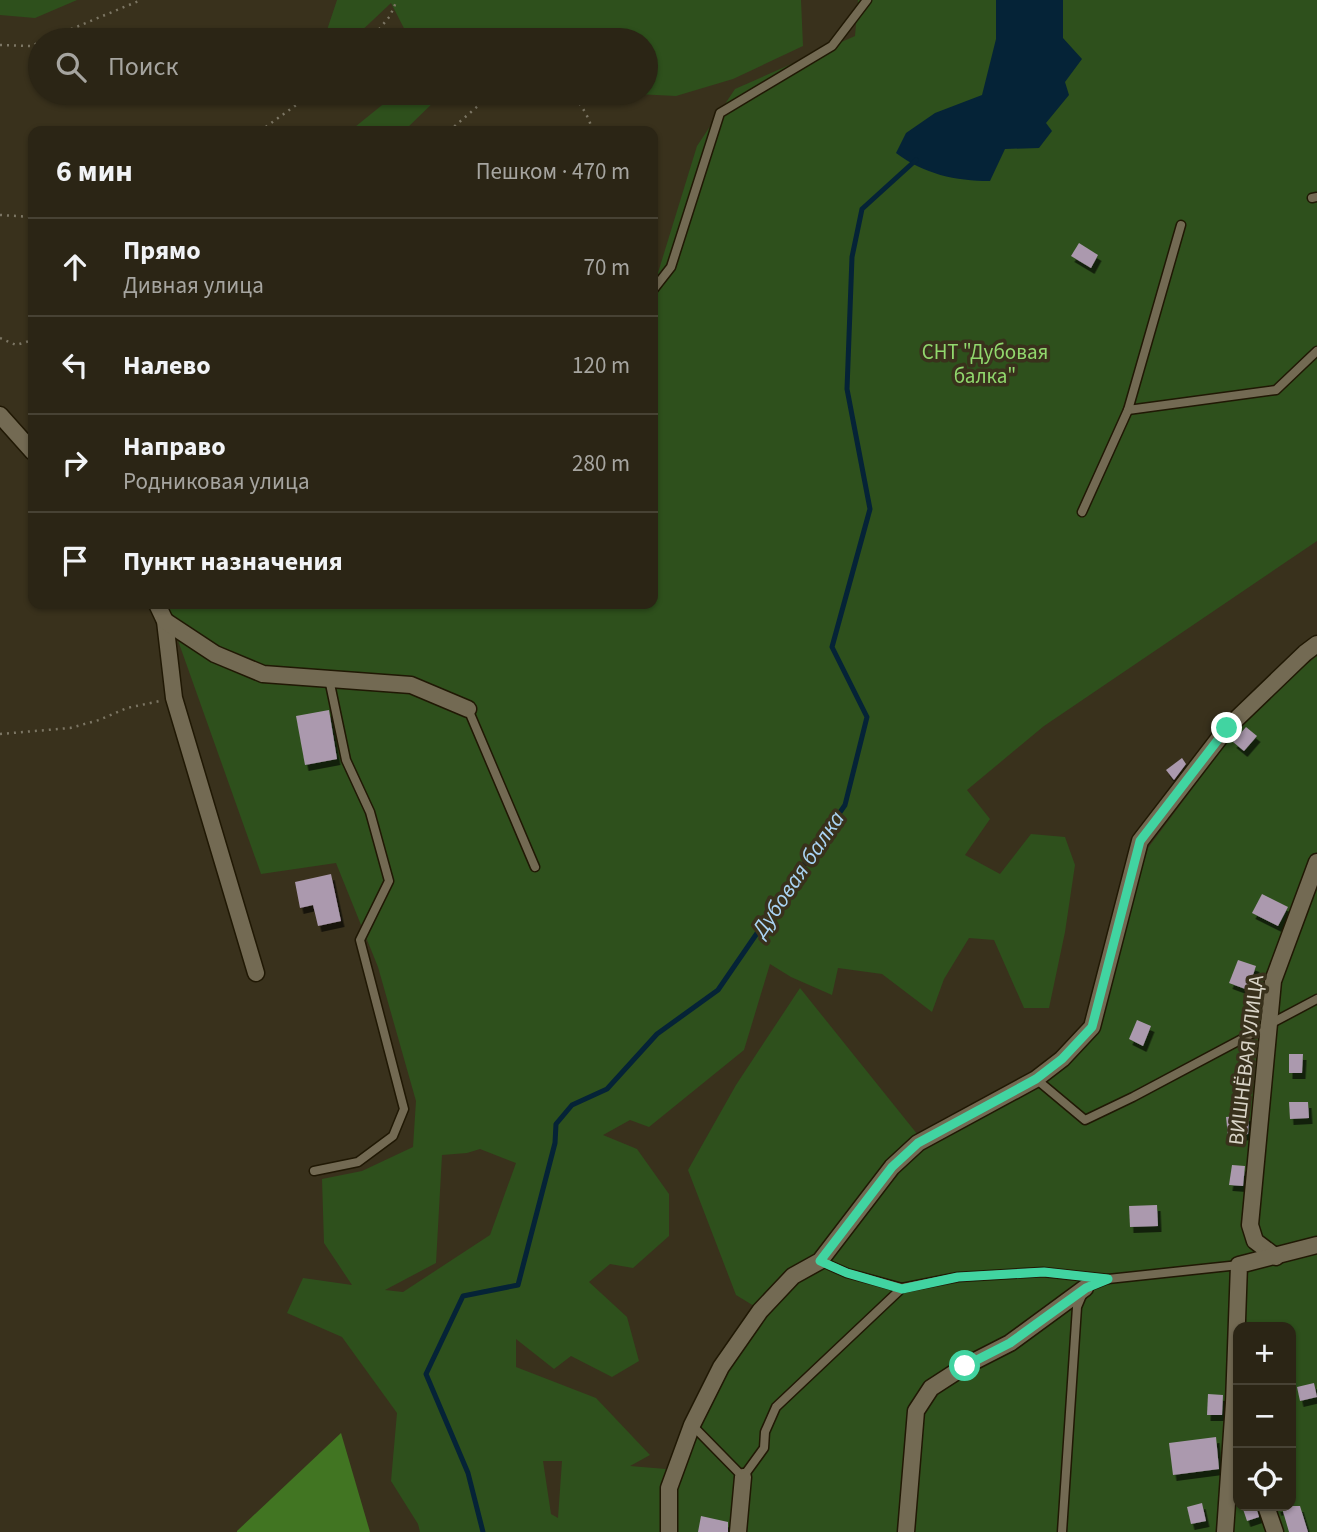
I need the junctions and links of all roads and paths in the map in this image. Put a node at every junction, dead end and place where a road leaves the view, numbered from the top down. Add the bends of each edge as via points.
1 (141, 0) edge
2 (397, 0) edge
3 (867, 0) edge
4 (74, 28) edge
5 (380, 28) edge
6 (0, 45) edge
7 (28, 46) edge
8 (296, 105) edge
9 (479, 105) edge
10 (580, 105) edge
11 (267, 126) edge
12 (455, 126) edge
13 (591, 126) edge
14 (0, 215) edge
15 (28, 217) edge
16 (1181, 225) dead end
17 (658, 284) edge
18 (0, 338) edge
19 (28, 341) edge
20 (1317, 351) edge
21 (1128, 410) junction
22 (0, 415) edge
23 (28, 446) edge
24 (1082, 512) dead end
25 (160, 609) edge
26 (165, 621) junction
27 (1317, 644) edge
28 (329, 679) junction
29 (174, 698) junction
30 (468, 709) joint
31 (0, 734) edge
32 (1317, 862) edge
33 (535, 867) dead end
34 (256, 973) dead end
35 (1317, 999) edge
36 (1269, 1023) junction
37 (1036, 1079) junction
38 (314, 1171) dead end
39 (1317, 1245) edge
40 (1276, 1257) junction
41 (820, 1261) junction
42 (1239, 1265) junction
43 (1108, 1279) junction
44 (1086, 1288) junction
45 (902, 1289) junction
46 (1237, 1385) edge
47 (692, 1425) junction
48 (1233, 1443) edge
49 (743, 1477) junction
50 (1268, 1511) edge
51 (669, 1532) edge
52 (738, 1532) edge
53 (906, 1532) edge
54 (1062, 1532) edge
55 (1225, 1532) edge
56 (1275, 1532) edge

1 - 4 path
2 - 5 path
3 - 17 lane via 832,46 720,113 671,267
6 - 7 path
8 - 11 path
9 - 12 path
10 - 13 path
14 - 15 path
16 - 21 lane
18 - 19 path via 16,345
20 - 21 lane via 1276,390
21 - 24 lane
22 - 23 street
25 - 26 street
26 - 28 street via 215,654 262,674
26 - 29 street
27 - 37 street via 1227,728 1140,841 1092,1027
28 - 30 street via 411,685
28 - 38 lane via 346,760 370,812 389,881 360,940 404,1110 393,1136 358,1163
29 - 31 path via 70,728
29 - 34 street
30 - 33 lane
32 - 36 street, ВИШНЁВАЯ УЛИЦА via 1273,981
35 - 36 lane
36 - 37 lane via 1085,1120
36 - 40 street, ВИШНЁВАЯ УЛИЦА via 1250,1225 1255,1241
37 - 41 street via 918,1143 892,1167
39 - 40 street
40 - 42 street
41 - 45 lane
41 - 47 street via 793,1276 760,1311 721,1367
42 - 43 lane
42 - 46 street
43 - 44 lane
43 - 45 lane via 1031,1273 958,1277
44 - 53 street via 1010,1343 931,1388 916,1411
44 - 54 lane via 1077,1307
45 - 49 lane via 776,1407 765,1432 764,1448
47 - 49 lane
47 - 51 street via 669,1488
48 - 55 street
49 - 52 street
50 - 56 street

